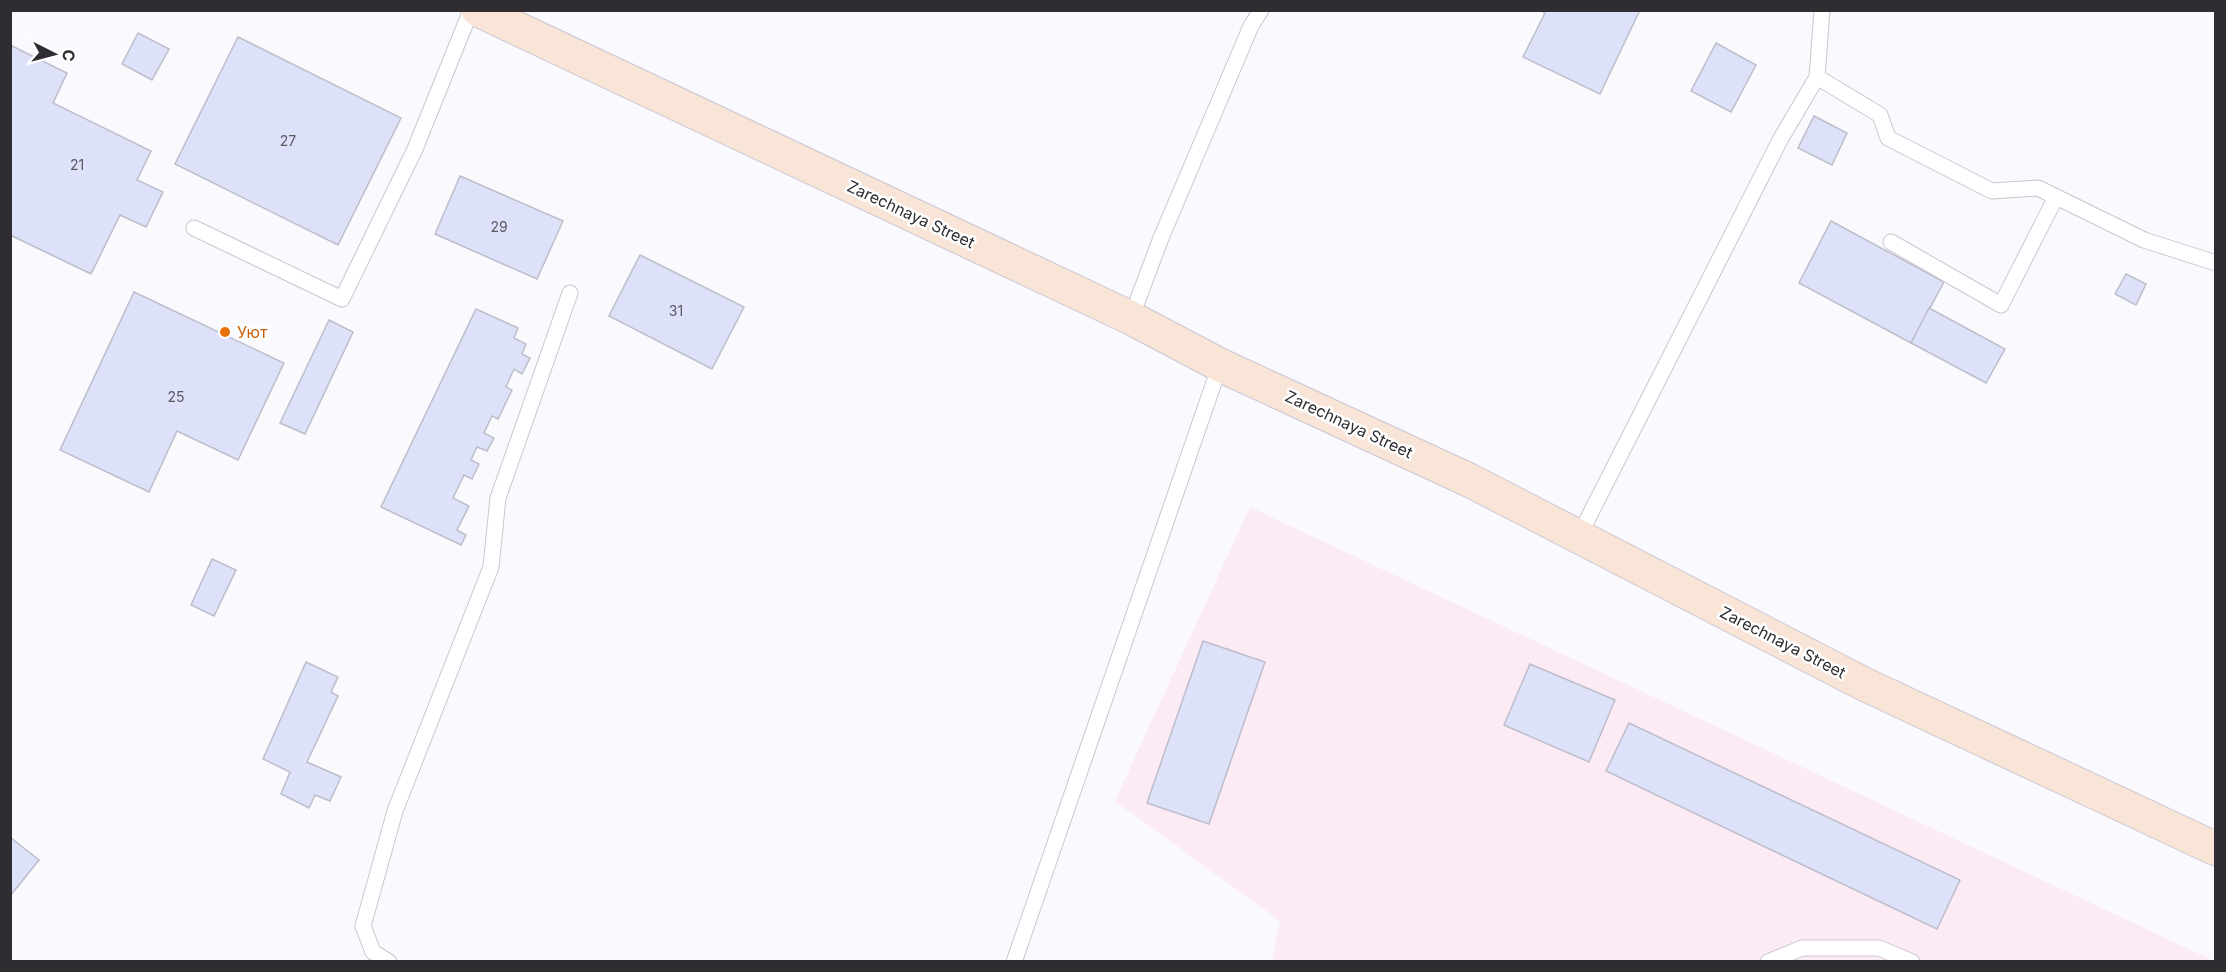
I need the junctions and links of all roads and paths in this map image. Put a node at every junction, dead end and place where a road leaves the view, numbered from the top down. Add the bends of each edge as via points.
1 (471, 10) edge
2 (477, 10) edge
3 (1261, 10) edge
4 (1822, 10) edge
5 (1817, 77) junction
6 (2056, 197) junction
7 (194, 228) dead end
8 (1891, 242) dead end
9 (2216, 263) edge
10 (570, 293) dead end
11 (1131, 318) junction
12 (1220, 365) junction
13 (1578, 538) junction
14 (2216, 849) edge
15 (389, 962) edge
16 (1014, 962) edge
17 (1768, 962) edge
18 (1912, 962) edge

1 - 7 lane via 415,149 342,299
2 - 11 street, Zarechnaya Street
3 - 11 lane
4 - 5 lane
5 - 6 lane via 1880,115 1888,138 1992,191 2038,188
5 - 13 lane via 1780,140
6 - 8 lane via 2001,305
6 - 9 lane via 2144,240
10 - 15 lane via 498,498 491,567 395,811 363,926 373,952
11 - 12 street, Zarechnaya Street
12 - 13 street, Zarechnaya Street via 1471,481
12 - 16 lane
13 - 14 street, Zarechnaya Street via 1864,684
17 - 18 lane via 1802,948 1879,948

